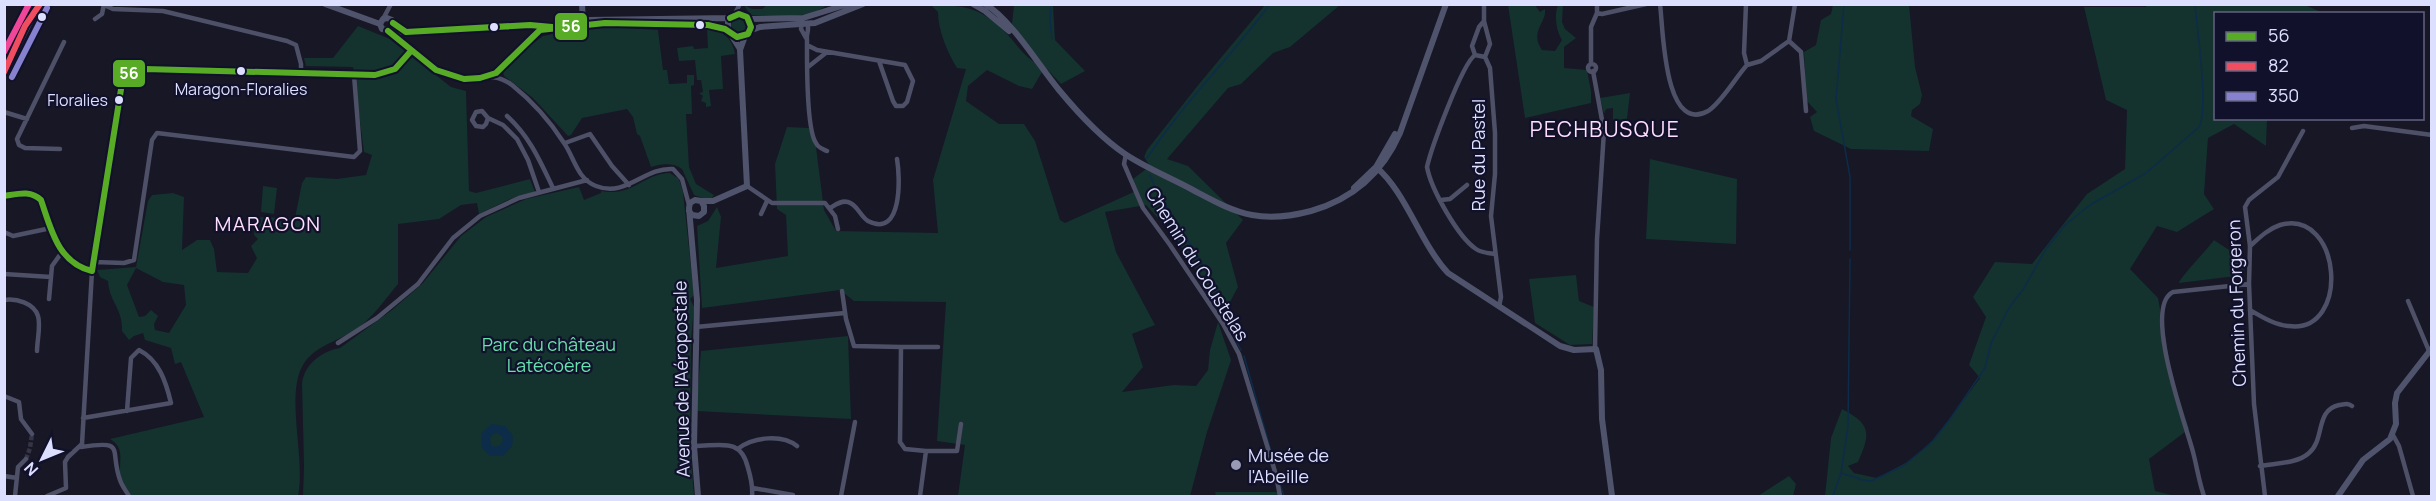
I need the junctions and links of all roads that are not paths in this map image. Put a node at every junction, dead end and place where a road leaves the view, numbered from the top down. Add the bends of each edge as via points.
1 (39, 4) edge
2 (325, 4) edge
3 (391, 4) edge
4 (582, 4) edge
5 (833, 4) edge
6 (863, 4) edge
7 (973, 4) edge
8 (985, 4) edge
9 (1446, 4) edge
10 (1484, 4) edge
11 (1597, 4) edge
12 (1646, 4) edge
13 (1660, 4) edge
14 (1746, 4) edge
15 (1795, 4) edge
16 (104, 5) edge
17 (852, 6) edge
18 (827, 11) junction
19 (1597, 14) junction
20 (732, 17) junction
21 (747, 17) junction
22 (95, 19) dead end
23 (381, 21) junction
24 (806, 21) junction
25 (1485, 21) junction
26 (586, 22) junction
27 (391, 26) junction
28 (800, 26) junction
29 (539, 28) junction
30 (728, 30) junction
31 (747, 34) junction
32 (734, 36) junction
33 (806, 38) junction
34 (1790, 41) junction
35 (63, 42) dead end
36 (807, 45) junction
37 (1026, 49) junction
38 (740, 50) junction
39 (411, 51) junction
40 (827, 52) junction
41 (1475, 55) junction
42 (1485, 57) junction
43 (879, 61) junction
44 (1747, 65) junction
45 (808, 67) junction
46 (4, 73) edge
47 (301, 73) junction
48 (354, 75) junction
49 (492, 75) junction
50 (1806, 111) dead end
51 (4, 112) edge
52 (507, 116) dead end
53 (27, 118) junction
54 (488, 118) dead end
55 (2352, 128) dead end
56 (2303, 130) dead end
57 (1584, 131) dead end
58 (1604, 131) junction
59 (2432, 135) edge
60 (565, 143) junction
61 (60, 149) dead end
62 (827, 151) dead end
63 (1126, 154) junction
64 (897, 159) dead end
65 (1377, 168) junction
66 (587, 180) junction
67 (630, 185) junction
68 (1467, 185) dead end
69 (747, 186) junction
70 (553, 188) junction
71 (538, 192) junction
72 (4, 196) edge
73 (1441, 200) junction
74 (701, 201) junction
75 (713, 201) junction
76 (767, 201) junction
77 (689, 208) junction
78 (830, 208) junction
79 (705, 210) junction
80 (761, 214) dead end
81 (699, 216) junction
82 (690, 225) junction
83 (51, 228) junction
84 (838, 229) dead end
85 (4, 232) edge
86 (2250, 246) junction
87 (62, 252) junction
88 (1495, 254) junction
89 (94, 262) junction
90 (92, 271) junction
91 (4, 274) edge
92 (51, 277) junction
93 (2249, 284) junction
94 (1499, 290) junction
95 (842, 291) dead end
96 (49, 299) dead end
97 (4, 300) edge
98 (2408, 301) dead end
99 (1490, 302) junction
100 (1498, 308) junction
101 (2250, 310) junction
102 (845, 313) junction
103 (696, 327) junction
104 (338, 343) dead end
105 (902, 347) junction
106 (938, 347) dead end
107 (1595, 348) junction
108 (2430, 350) edge
109 (37, 351) dead end
110 (4, 396) edge
111 (2352, 406) dead end
112 (127, 411) junction
113 (83, 418) junction
114 (855, 422) dead end
115 (961, 424) dead end
116 (32, 434) tunnel mouth
117 (2393, 435) junction
118 (694, 446) junction
119 (797, 446) dead end
120 (81, 447) junction
121 (739, 448) junction
122 (926, 451) junction
123 (26, 459) tunnel mouth
124 (2260, 466) junction
125 (4, 476) edge
126 (17, 477) junction
127 (753, 488) junction
128 (793, 495) dead end
129 (15, 496) edge
130 (47, 496) edge
131 (129, 496) edge
132 (698, 496) edge
133 (753, 496) edge
134 (841, 496) edge
135 (920, 496) edge
136 (1280, 496) edge
137 (1612, 496) edge
138 (2204, 496) edge
139 (2265, 496) edge
140 (2338, 496) edge
141 (2413, 496) edge

1 - 46 street
2 - 23 street
3 - 23 street
3 - 27 street
4 - 26 street
5 - 18 street
6 - 17 street
7 - 37 street via 1000,22
8 - 37 street via 1002,16
9 - 65 street via 1406,112
10 - 25 street, Rue du Pastel
11 - 19 street
12 - 19 street
13 - 44 street via 1664,63 1673,91 1684,108 1697,113 1709,110
14 - 44 street
15 - 34 street
16 - 22 street via 102,14
16 - 47 street via 163,12 287,41 296,45
17 - 18 street
17 - 24 street
18 - 24 street
19 - 58 street via 1591,27 1589,57 1596,66 1593,71
20 - 21 street
20 - 26 street
20 - 30 street
21 - 24 street
21 - 31 street
23 - 27 street
23 - 27 street via 382,29
24 - 28 street
24 - 33 street
25 - 41 street, Rue du Pastel via 1472,46
25 - 42 street, Rue du Pastel via 1490,44
26 - 29 street
26 - 30 street via 708,25
27 - 29 street via 406,32
27 - 39 street
28 - 31 street via 759,27
28 - 33 street
29 - 49 street via 536,36
30 - 32 street
31 - 32 street
31 - 38 street
32 - 38 street
33 - 36 street
34 - 44 street via 1761,61
34 - 50 street via 1801,52
35 - 53 street
36 - 40 street
36 - 45 street
37 - 63 street via 1068,101
38 - 69 street
39 - 48 street via 389,72
39 - 49 street via 452,77
40 - 43 street
40 - 45 street
41 - 42 street
41 - 73 street, Rue du Pastel via 1463,72 1427,164
42 - 88 street, Rue du Pastel via 1490,68 1496,133 1491,216
43 - 43 street via 903,64 909,70 912,84 903,106 892,101
45 - 62 street via 813,135 818,147
47 - 48 street
47 - 89 street via 129,71 125,75
48 - 89 street via 360,151 354,157 157,133 152,140 134,260
49 - 60 street via 530,102
51 - 53 street
52 - 70 street via 534,148
53 - 61 street via 19,145
54 - 71 street via 503,125 517,139
55 - 59 street via 2364,126
56 - 86 street, Chemin du Forgeron via 2278,177 2246,204
57 - 58 street
58 - 107 street
60 - 66 street
60 - 67 street via 590,134
63 - 65 street via 1217,202 1272,218 1300,214 1338,200
63 - 136 street, Chemin du Coustelas via 1125,164 1143,208 1223,324 1239,354
64 - 78 street via 900,185 888,222 867,220 849,202 839,202
65 - 99 street via 1441,266
66 - 67 street, Avenue de l'Aéropostale via 610,189
66 - 70 street
67 - 77 street, Avenue de l'Aéropostale via 656,171 673,169 682,179
68 - 73 street via 1450,199
69 - 75 street
69 - 76 street
70 - 71 street
71 - 104 street via 473,221 453,238 418,284 377,318
72 - 83 street via 28,192 37,195
73 - 88 street, Rue du Pastel via 1473,247
74 - 75 street
74 - 77 street via 693,201
74 - 79 street
75 - 79 street
76 - 78 street via 822,202
76 - 80 street
77 - 81 street via 692,215
77 - 82 street, Avenue de l'Aéropostale
78 - 84 street
79 - 81 street
81 - 82 street
82 - 103 street, Avenue de l'Aéropostale
83 - 85 street via 13,236
83 - 87 street
86 - 93 street, Chemin du Forgeron
86 - 101 street via 2272,228 2291,224 2306,227 2325,250 2331,280 2327,302 2308,323 2290,327
87 - 90 street via 81,270
87 - 92 street via 53,262
88 - 94 street, Rue du Pastel
89 - 90 street
90 - 113 street
91 - 92 street
92 - 96 street
93 - 101 street, Chemin du Forgeron
93 - 138 street via 2173,292 2164,303 2163,330 2170,374
94 - 99 street
94 - 100 street, Rue du Pastel
95 - 102 street
97 - 109 street via 30,305 38,316
98 - 108 street
99 - 100 street
100 - 107 street via 1566,349
101 - 124 street, Chemin du Forgeron
102 - 103 street
102 - 105 street via 854,346
103 - 118 street, Avenue de l'Aéropostale
105 - 106 street
105 - 122 street via 900,442 905,449
107 - 137 street via 1601,370 1602,419
108 - 117 street via 2397,393
110 - 116 street via 19,402 21,419
111 - 124 street via 2345,404 2329,410 2322,420 2318,442 2304,457
112 - 112 street via 171,403 159,369 139,350 130,358
112 - 113 street
113 - 120 street
114 - 134 street
115 - 122 street via 957,451
117 - 140 street via 2363,460
117 - 141 street
118 - 121 street
118 - 132 street, Avenue de l'Aéropostale
119 - 121 street via 771,439 752,441
120 - 130 street via 65,462 66,488
120 - 131 street via 111,446 116,451 120,481
121 - 127 street via 746,457
122 - 135 street
123 - 126 street via 18,467
124 - 139 street, Chemin du Forgeron
125 - 126 street
126 - 129 street
127 - 128 street
127 - 133 street

